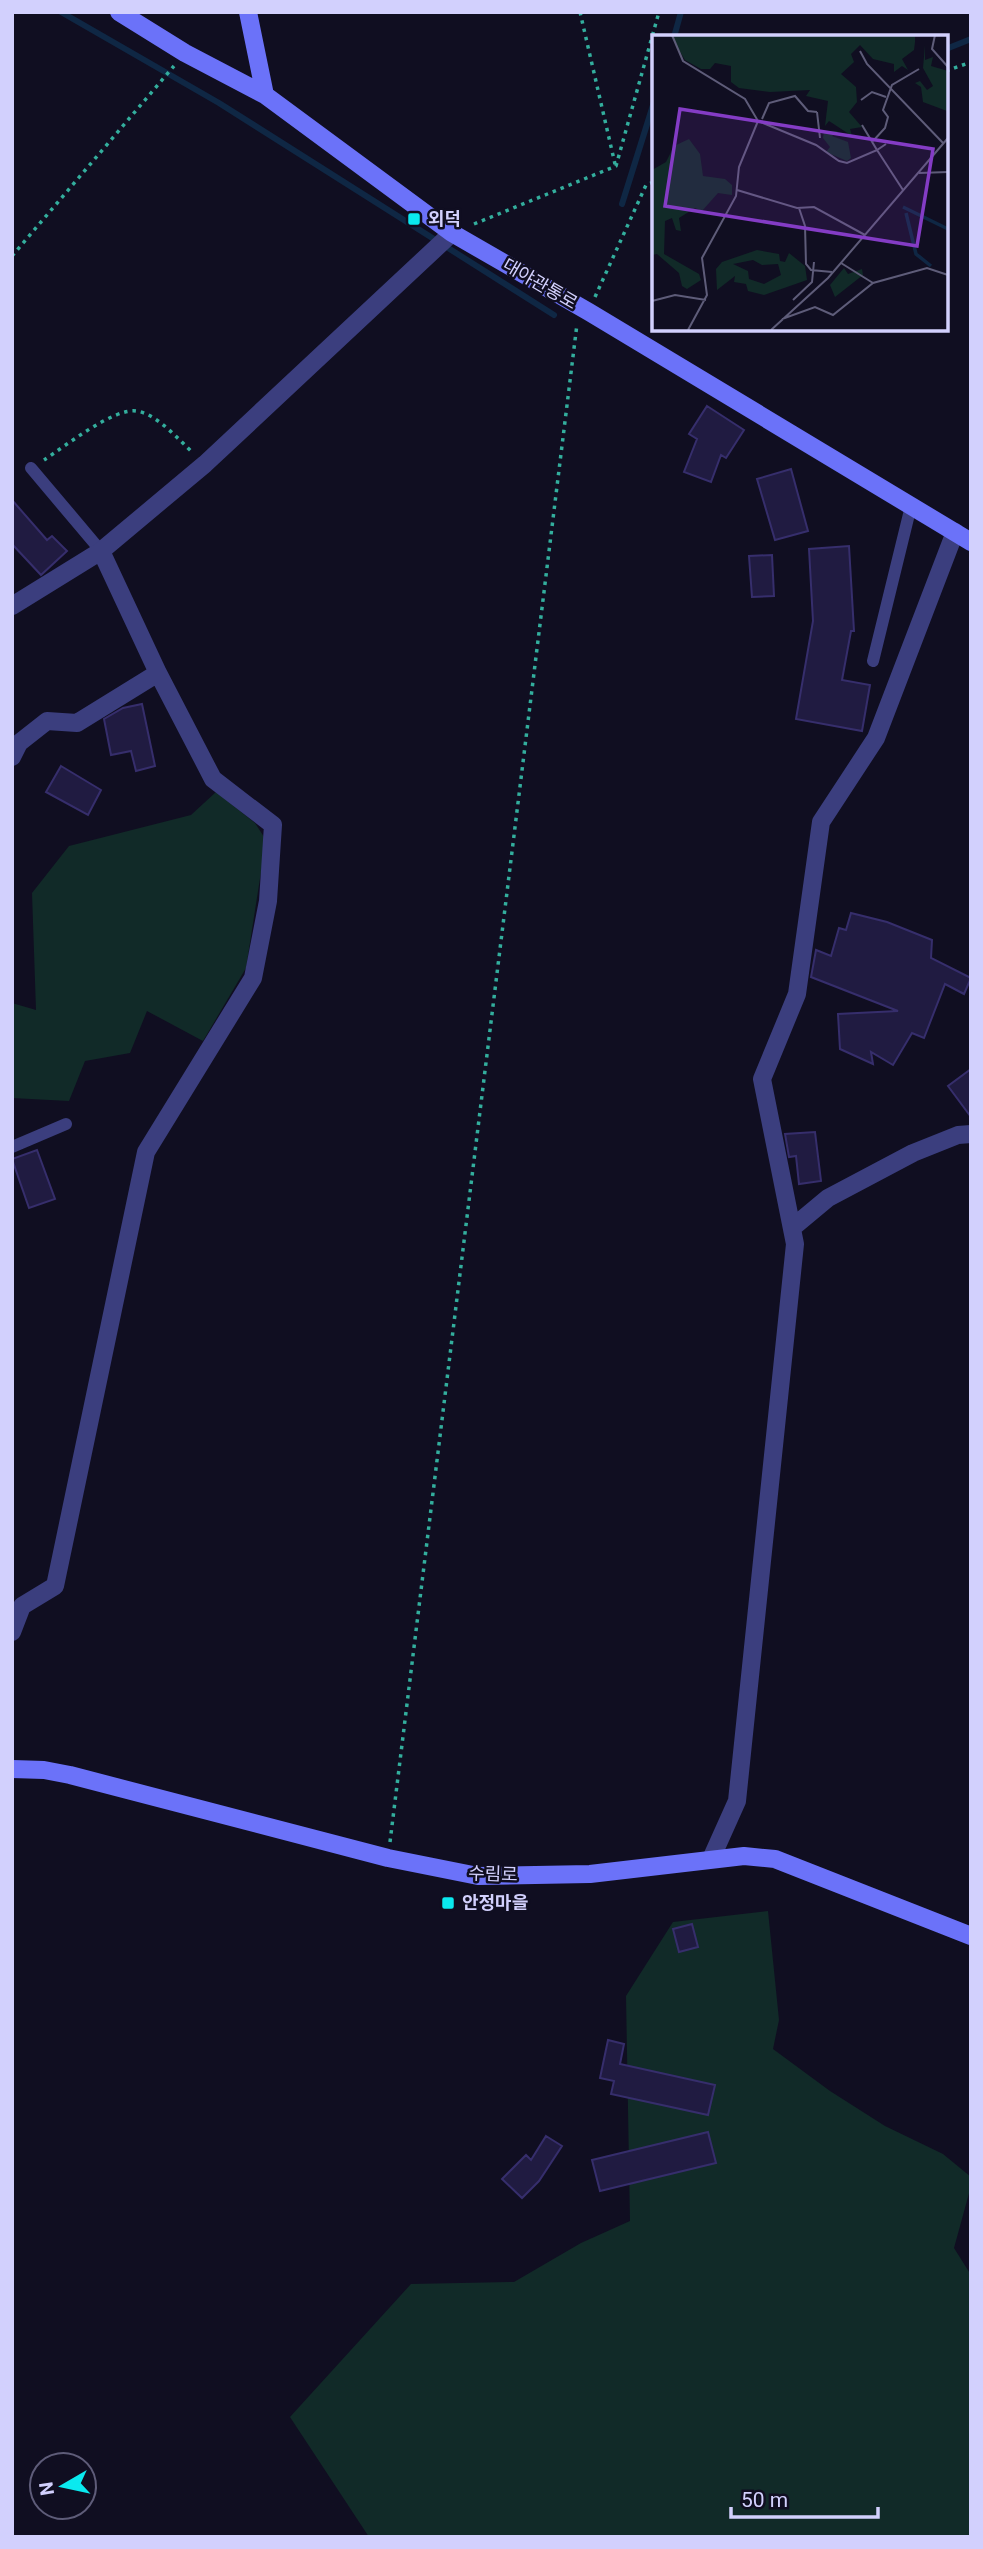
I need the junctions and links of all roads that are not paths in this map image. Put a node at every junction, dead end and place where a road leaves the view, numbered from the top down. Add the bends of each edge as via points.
1 (119, 12) edge
2 (248, 12) edge
3 (265, 95) junction
4 (445, 240) junction
5 (31, 468) road end
6 (911, 506) junction
7 (963, 537) edge
8 (101, 551) junction
9 (14, 601) edge
10 (873, 661) dead end
11 (158, 673) junction
12 (12, 757) edge
13 (66, 1124) dead end
14 (971, 1134) edge
15 (12, 1147) edge
16 (792, 1228) junction
17 (12, 1632) edge
18 (12, 1769) edge
19 (711, 1859) junction
20 (971, 1936) edge

1 - 3 main road, 대야관통로
2 - 3 main road
3 - 4 main road, 대야관통로
4 - 6 main road, 대야관통로 via 584,309
4 - 8 street via 205,464
5 - 8 lane
6 - 7 main road, 대야관통로
6 - 10 lane
7 - 16 street via 876,737 821,822 797,995 762,1079
8 - 9 street
8 - 11 street
11 - 12 street via 77,723 47,721 19,743
11 - 17 street via 213,779 273,825 268,901 253,978 146,1152 55,1586 22,1606
13 - 15 lane
14 - 16 street via 913,1153 828,1198
16 - 19 street via 795,1244 737,1801
18 - 19 main road, 수림로 via 69,1775 388,1858 478,1876 590,1874
19 - 20 main road, 수림로 via 775,1859

